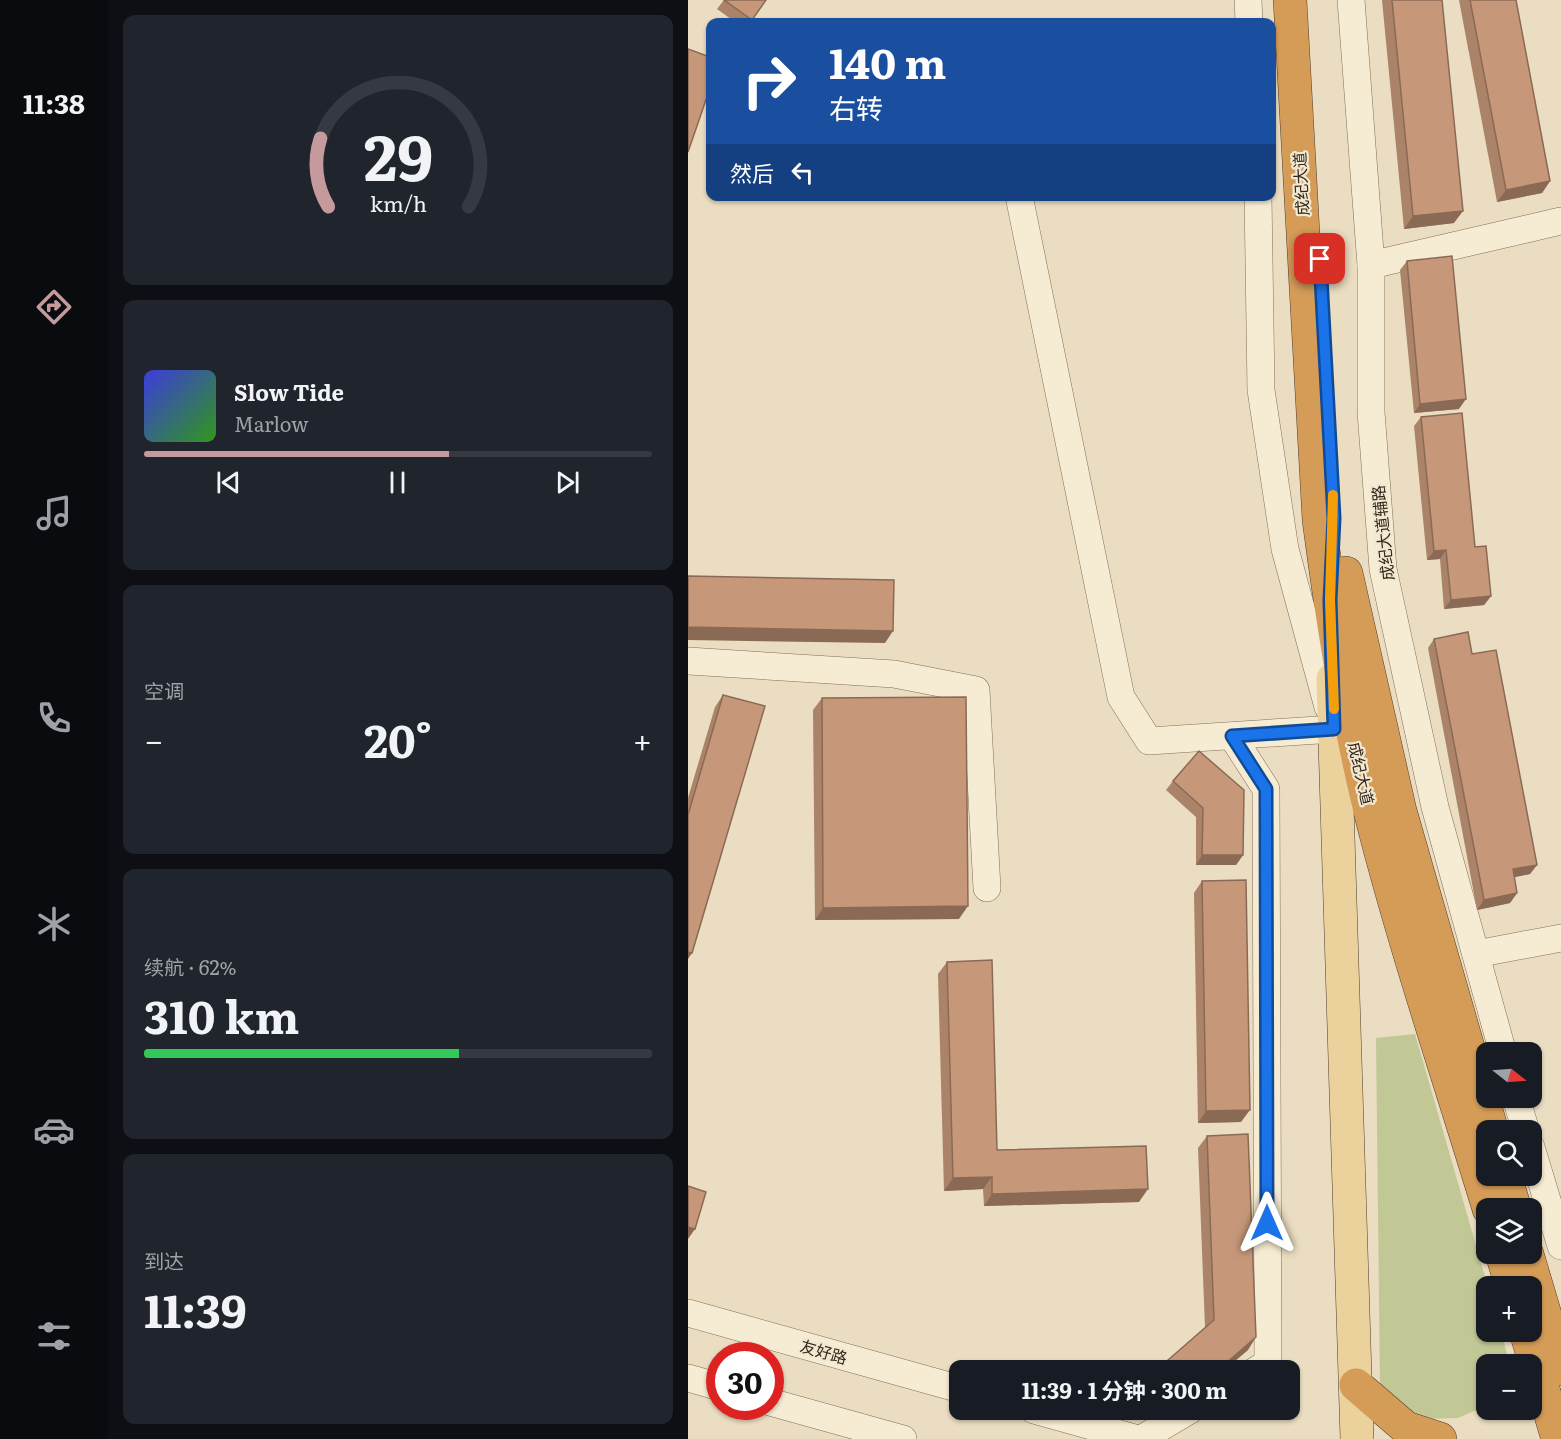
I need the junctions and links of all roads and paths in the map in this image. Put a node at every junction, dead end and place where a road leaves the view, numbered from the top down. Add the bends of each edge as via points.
1 (1248, 0) edge
2 (1290, 0) edge
3 (1306, 0) edge
4 (1351, 0) edge
5 (1249, 18) edge
6 (1020, 201) edge
7 (1258, 201) edge
8 (1561, 221) edge
9 (1371, 265) junction
10 (1334, 518) junction
11 (1330, 600) junction
12 (688, 661) edge
13 (1334, 729) junction
14 (1232, 736) junction
15 (1376, 833) junction
16 (987, 888) dead end
17 (1561, 938) edge
18 (1476, 954) junction
19 (1500, 1042) edge
20 (1489, 1120) edge
21 (1542, 1183) edge
22 (1486, 1198) edge
23 (1561, 1246) edge
24 (1530, 1264) edge
25 (688, 1313) edge
26 (1529, 1342) edge
27 (1268, 1360) edge
28 (1561, 1369) edge
29 (688, 1378) edge
30 (706, 1383) edge
31 (1356, 1385) junction
32 (949, 1386) edge
33 (784, 1406) edge
34 (1071, 1420) edge
35 (1173, 1420) edge
36 (903, 1439) edge
37 (1140, 1439) edge
38 (1357, 1439) edge
39 (1440, 1439) edge
40 (1558, 1439) edge

1 - 5 street
2 - 11 highway, 成纪大道 via 1319,520
3 - 10 highway, 成纪大道
4 - 9 street, 成纪大道辅路
6 - 14 street via 1121,697 1149,741
7 - 13 street via 1261,390 1285,549
8 - 9 street
9 - 18 street, 成纪大道辅路 via 1370,412 1383,569 1435,807
10 - 11 main road
10 - 20 highway, 成纪大道 via 1400,812
11 - 13 main road
11 - 15 highway, 成纪大道
12 - 16 street via 894,674 976,690
13 - 14 street
13 - 15 street
13 - 31 main road
14 - 27 street via 1266,789
15 - 22 highway, 成纪大道
17 - 18 street
18 - 19 street, 成纪大道辅路
21 - 23 street
24 - 28 highway
25 - 32 street, 友好路
26 - 40 highway
29 - 30 street
31 - 38 main road
31 - 39 highway via 1406,1428
33 - 36 street
34 - 37 street
35 - 37 street

